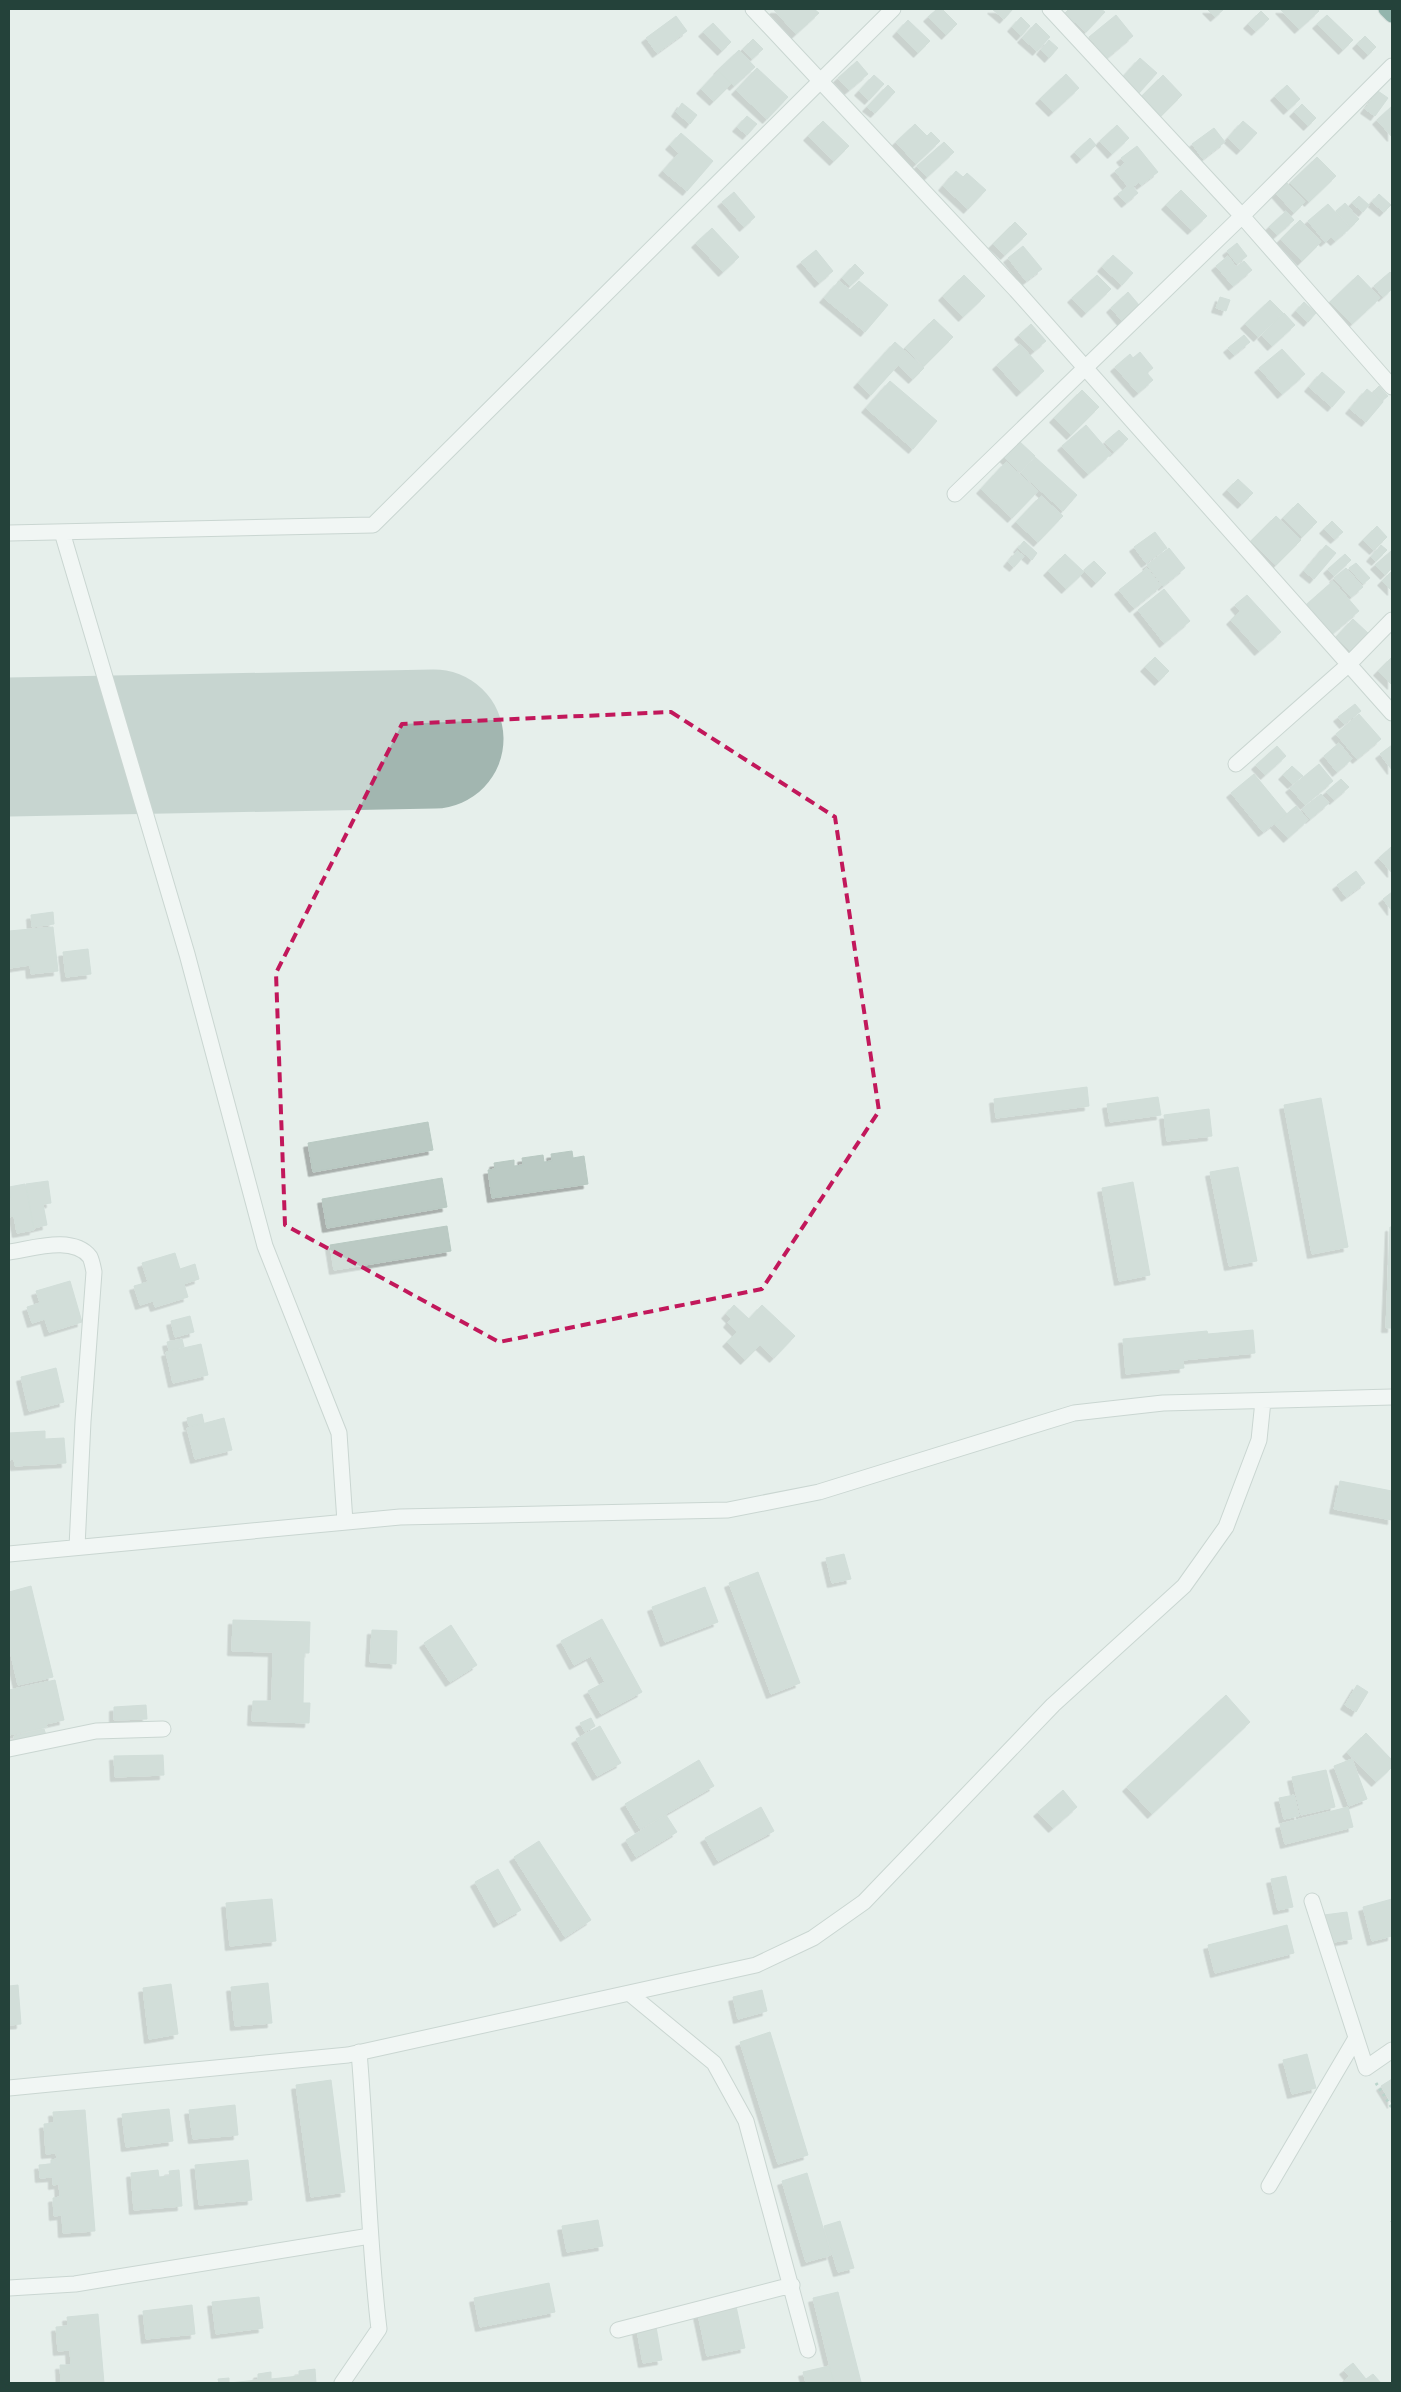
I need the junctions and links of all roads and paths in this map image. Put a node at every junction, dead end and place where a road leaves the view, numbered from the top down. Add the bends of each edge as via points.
1 (752, 9) edge
2 (893, 9) edge
3 (1050, 9) edge
4 (1386, 9) edge
5 (1392, 15) edge
6 (1392, 66) edge
7 (820, 81) junction
8 (1242, 216) junction
9 (1086, 368) junction
10 (1392, 386) edge
11 (955, 494) dead end
12 (62, 532) junction
13 (9, 533) edge
14 (1392, 620) edge
15 (1348, 665) junction
16 (1392, 713) edge
17 (1236, 764) dead end
18 (9, 1252) edge
19 (1392, 1398) edge
20 (1263, 1401) junction
21 (345, 1522) junction
22 (78, 1547) junction
23 (9, 1554) edge
24 (163, 1729) dead end
25 (9, 1749) edge
26 (1312, 1901) dead end
27 (629, 1992) junction
28 (1356, 2038) junction
29 (1392, 2050) edge
30 (359, 2052) junction
31 (1366, 2068) junction
32 (9, 2088) edge
33 (1392, 2108) edge
34 (1269, 2186) dead end
35 (370, 2236) junction
36 (792, 2285) junction
37 (9, 2288) edge
38 (618, 2330) dead end
39 (808, 2350) dead end
40 (342, 2383) edge

1 - 7 street
2 - 7 street
3 - 8 street
4 - 5 highway
6 - 8 street
7 - 9 street
7 - 12 street via 372,524
8 - 9 street
8 - 10 street
9 - 11 street
9 - 15 street
12 - 13 street
12 - 21 street via 187,954 265,1246 339,1434
14 - 15 street
15 - 16 street
15 - 17 street
18 - 22 street via 63,1245 79,1248 91,1258 94,1272
19 - 20 street
20 - 21 street via 1163,1403 1074,1413 819,1492 728,1510 400,1517
20 - 27 street via 1259,1440 1226,1527 1184,1586 1052,1705 864,1902 813,1938 756,1965
21 - 22 street
22 - 23 street
24 - 25 street via 96,1731
26 - 28 street
27 - 30 street
27 - 36 street via 714,2063 746,2121
28 - 31 street
28 - 34 street
29 - 31 street
30 - 32 street
30 - 35 street
31 - 33 path
35 - 37 street via 75,2284
35 - 40 street via 379,2329
36 - 38 street
36 - 39 street

